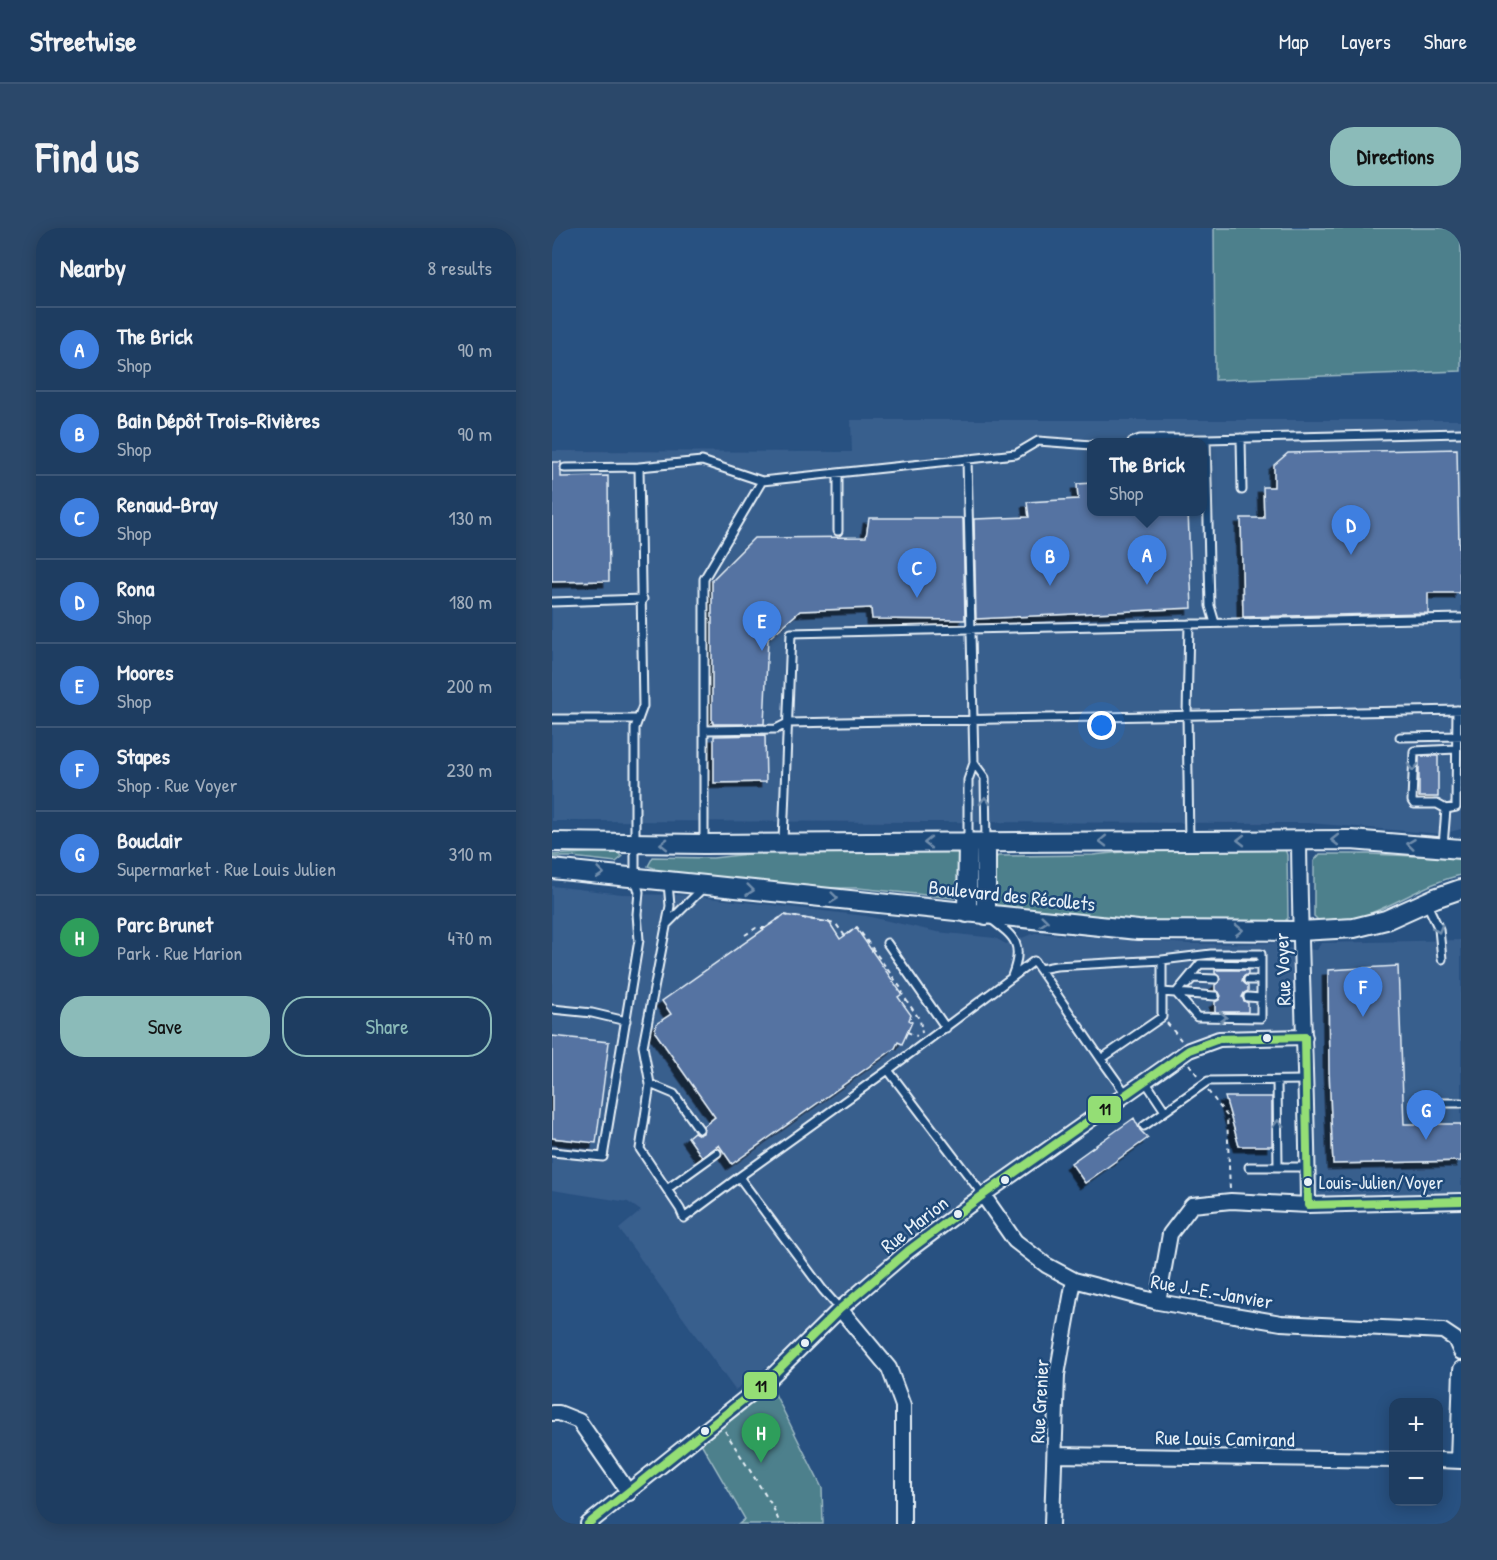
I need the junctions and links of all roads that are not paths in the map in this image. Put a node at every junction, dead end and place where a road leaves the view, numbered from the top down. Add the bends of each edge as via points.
1 (1461, 434) edge
2 (1241, 438) junction
3 (1207, 439) edge
4 (1087, 445) edge
5 (967, 459) junction
6 (639, 467) junction
7 (565, 468) dead end
8 (838, 473) junction
9 (762, 481) junction
10 (1207, 481) edge
11 (1242, 490) dead end
12 (838, 531) dead end
13 (643, 599) junction
14 (552, 602) edge
15 (1461, 618) edge
16 (1215, 623) junction
17 (1189, 624) junction
18 (972, 629) junction
19 (1459, 710) edge
20 (1187, 714) junction
21 (552, 719) edge
22 (638, 719) junction
23 (974, 719) junction
24 (788, 723) junction
25 (705, 730) junction
26 (1460, 736) edge
27 (1400, 737) dead end
28 (1456, 749) junction
29 (974, 763) junction
30 (1446, 809) junction
31 (1189, 840) junction
32 (1299, 840) junction
33 (552, 842) edge
34 (977, 843) junction
35 (635, 844) junction
36 (704, 844) junction
37 (783, 844) junction
38 (1443, 848) junction
39 (1461, 849) edge
40 (552, 869) edge
41 (635, 877) junction
42 (668, 880) junction
43 (706, 885) junction
44 (1461, 889) edge
45 (1426, 902) junction
46 (967, 913) junction
47 (986, 915) junction
48 (666, 925) junction
49 (1300, 931) junction
50 (887, 943) dead end
51 (1442, 959) dead end
52 (1162, 960) junction
53 (1261, 965) junction
54 (1040, 969) junction
55 (1011, 979) junction
56 (1215, 979) dead end
57 (1248, 980) dead end
58 (1261, 980) junction
59 (1162, 992) junction
60 (1176, 993) junction
61 (1215, 996) dead end
62 (1248, 997) dead end
63 (1261, 998) junction
64 (552, 1009) edge
65 (626, 1021) junction
66 (946, 1028) junction
67 (1305, 1037) junction
68 (1101, 1059) junction
69 (888, 1070) junction
70 (1305, 1080) junction
71 (1145, 1081) junction
72 (1277, 1081) junction
73 (650, 1084) junction
74 (1126, 1094) junction
75 (1414, 1103) dead end
76 (1461, 1103) edge
77 (1165, 1111) junction
78 (1144, 1126) dead end
79 (699, 1129) dead end
80 (552, 1152) edge
81 (717, 1153) dead end
82 (1249, 1167) dead end
83 (1278, 1167) junction
84 (1307, 1167) junction
85 (738, 1177) junction
86 (667, 1189) junction
87 (983, 1195) junction
88 (1461, 1201) edge
89 (1308, 1205) junction
90 (1074, 1280) junction
91 (1158, 1302) junction
92 (840, 1309) junction
93 (1461, 1352) edge
94 (1461, 1369) edge
95 (552, 1413) edge
96 (1055, 1455) junction
97 (1389, 1460) edge
98 (1443, 1460) edge
99 (1460, 1461) edge
100 (628, 1492) junction
101 (588, 1524) edge
102 (903, 1524) edge
103 (1052, 1524) edge

1 - 2 lane
2 - 3 lane
2 - 11 lane
4 - 5 lane via 1038,441 1016,454
5 - 8 lane
5 - 18 lane
6 - 7 lane
6 - 9 lane via 702,461
6 - 13 lane
8 - 9 lane
8 - 12 lane
9 - 25 lane via 704,579
10 - 16 lane via 1210,606
13 - 14 lane
13 - 22 lane via 643,706
15 - 16 lane
16 - 17 lane
17 - 18 lane
17 - 20 lane
18 - 23 lane
18 - 24 lane via 790,633
19 - 20 lane
19 - 26 lane
20 - 23 lane
20 - 31 lane
21 - 22 lane
22 - 35 lane
23 - 24 lane
23 - 29 lane
24 - 25 lane via 776,729
24 - 37 lane
25 - 36 lane
26 - 27 lane
26 - 28 lane
28 - 30 lane via 1456,807
28 -> 30 lane via 1419,750 1413,754 1412,801
29 - 34 lane via 968,780
34 -> 29 lane via 985,778
30 - 38 lane
32 -> 31 main road
31 -> 34 main road
38 -> 32 main road via 1370,840
32 - 49 street, Rue Voyer
33 - 35 main road
34 -> 37 main road
34 - 46 main road
34 - 47 main road
36 -> 35 main road
35 - 41 lane
36 - 37 main road
38 - 39 main road
40 -> 41 main road, Boulevard des Récollets
41 - 42 main road, Boulevard des Récollets
41 - 65 lane via 639,892 639,940
42 - 43 main road, Boulevard des Récollets
42 - 48 lane
43 -> 46 main road, Boulevard des Récollets
43 - 48 lane
44 - 45 main road, Boulevard des Récollets
45 - 49 main road, Boulevard des Récollets via 1369,925
45 -> 51 lane via 1439,929
46 - 47 main road, Boulevard des Récollets
47 -> 49 main road, Boulevard des Récollets via 1138,930
47 - 55 lane via 1016,942 1017,959
48 - 73 lane via 643,1046
49 - 67 street, Rue Voyer
50 - 66 lane
52 - 53 lane via 1211,954 1261,954
52 - 54 lane
52 - 59 lane
53 - 58 lane
53 - 60 lane via 1200,964
54 - 55 lane via 1034,961
54 - 68 lane
55 - 66 lane
56 - 60 lane via 1193,978
57 - 58 lane
58 - 63 lane
59 - 60 lane
59 - 68 lane via 1162,1017
60 - 61 lane
60 -> 63 lane via 1197,1017 1261,1018
62 - 63 lane
64 - 65 lane via 592,1012
65 - 80 lane via 603,1158
66 - 69 lane
67 - 70 street, Rue Voyer
67 - 71 street, Rue Marion via 1219,1039 1185,1052
68 - 74 lane
69 - 85 lane
69 - 87 lane
70 - 72 lane
70 - 84 street, Rue Voyer
71 - 74 street, Rue Marion
71 - 77 lane
72 - 77 lane via 1208,1081
83 -> 72 lane
73 - 79 lane via 674,1094
73 - 86 lane via 640,1149
74 - 87 street, Rue Marion
75 - 76 lane
77 - 78 lane
81 - 86 lane
82 - 83 lane
83 - 84 lane
84 - 89 street, Rue Voyer
85 - 86 lane via 684,1218
85 - 92 lane
87 - 90 street, Rue J.-E.-Janvier via 1015,1241
87 - 92 street, Rue Marion
88 - 89 street
89 - 91 street via 1231,1201 1192,1205 1170,1234
90 - 91 street, Rue J.-E.-Janvier
90 - 96 street, Rue Grenier via 1057,1375
91 - 93 street, Rue J.-E.-Janvier via 1281,1323 1443,1331 1455,1338
92 - 100 street, Rue Marion via 768,1380
92 - 102 street via 889,1368 903,1406
94 - 99 street
95 - 100 street via 579,1421
96 - 97 street, Rue Louis Camirand
96 - 103 street, Rue Grenier
98 - 99 street
100 - 101 street, Rue Marion

